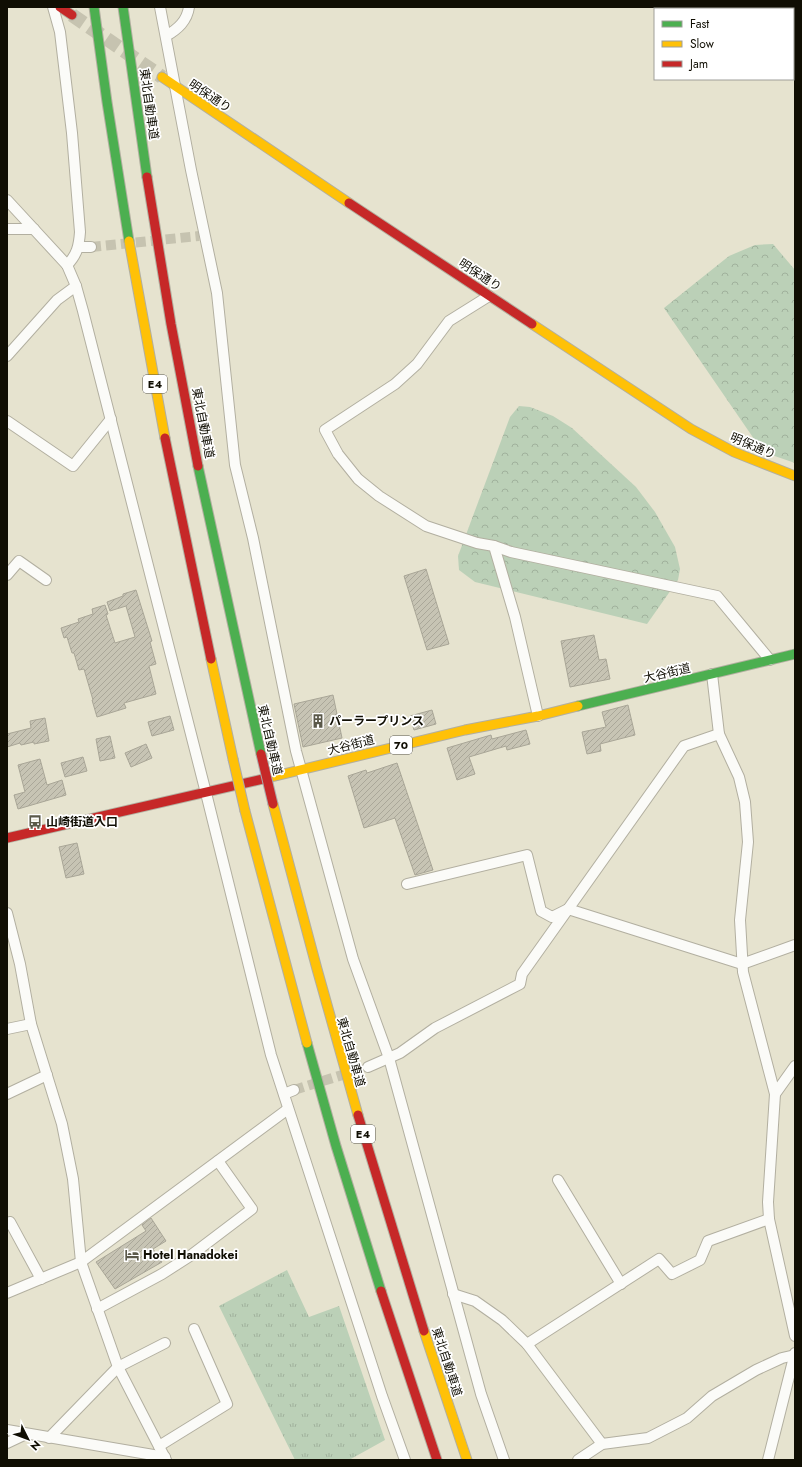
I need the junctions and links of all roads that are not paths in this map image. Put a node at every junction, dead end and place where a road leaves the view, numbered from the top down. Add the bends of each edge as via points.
1 (53, 7) edge
2 (60, 7) edge
3 (94, 7) edge
4 (123, 7) edge
5 (160, 7) edge
6 (189, 7) edge
7 (72, 15) tunnel mouth
8 (166, 36) junction
9 (162, 77) tunnel mouth
10 (176, 87) junction
11 (7, 200) edge
12 (7, 229) edge
13 (34, 229) junction
14 (79, 247) junction
15 (91, 247) tunnel mouth
16 (67, 265) junction
17 (76, 286) junction
18 (489, 296) junction
19 (7, 356) edge
20 (111, 418) junction
21 (7, 420) edge
22 (795, 476) edge
23 (494, 546) junction
24 (7, 575) edge
25 (46, 580) dead end
26 (795, 654) edge
27 (770, 660) junction
28 (712, 674) junction
29 (538, 716) junction
30 (719, 734) junction
31 (302, 770) junction
32 (206, 793) junction
33 (7, 838) edge
34 (407, 884) dead end
35 (568, 909) junction
36 (7, 913) edge
37 (795, 945) edge
38 (742, 964) junction
39 (31, 1024) junction
40 (7, 1029) edge
41 (389, 1058) junction
42 (795, 1066) edge
43 (368, 1067) tunnel mouth
44 (47, 1075) junction
45 (294, 1090) tunnel mouth
46 (7, 1094) edge
47 (284, 1094) junction
48 (775, 1094) junction
49 (288, 1109) junction
50 (218, 1161) junction
51 (558, 1180) dead end
52 (769, 1220) junction
53 (7, 1224) edge
54 (81, 1262) junction
55 (41, 1279) junction
56 (621, 1284) junction
57 (7, 1293) edge
58 (454, 1294) junction
59 (98, 1309) junction
60 (194, 1329) dead end
61 (795, 1336) edge
62 (165, 1343) dead end
63 (527, 1344) junction
64 (795, 1354) edge
65 (118, 1367) junction
66 (7, 1430) edge
67 (26, 1434) junction
68 (49, 1438) junction
69 (7, 1443) edge
70 (602, 1444) junction
71 (159, 1446) junction
72 (166, 1459) edge
73 (405, 1460) edge
74 (437, 1460) edge
75 (467, 1460) edge
76 (504, 1460) edge
77 (578, 1460) edge
78 (768, 1460) edge

1 - 14 street via 60,32 71,125
2 - 7 main road
3 - 74 main road, E4, bridge via 144,333 186,542 245,811 301,1022 370,1258
4 - 75 main road, 東北自動車道 / E4, bridge via 171,324 214,540 261,754 324,999 360,1125 394,1240
5 - 8 street
6 - 8 street via 188,15 176,30
8 - 10 street
9 - 10 main road, 明保通り
10 - 18 main road, 明保通り
10 - 31 street via 202,235 217,293 236,465 294,743
11 - 13 street
12 - 13 street
13 - 16 street
14 - 15 street
14 - 16 street via 75,257
16 - 17 street
17 - 19 street via 57,300
17 - 20 street
18 - 22 main road, 明保通り via 691,429 734,452
18 - 23 street via 449,321 417,364 395,384 324,430 338,454 358,479 385,501 426,526 476,543
20 - 21 street via 73,466
20 - 32 street
23 - 27 street via 511,552 717,596
23 - 29 street via 515,617
24 - 25 street via 19,561
26 - 27 main road, 大谷街道 / 70
27 - 28 main road, 大谷街道 / 70
28 - 29 main road, 大谷街道 / 70
28 - 30 street
29 - 31 main road, 大谷街道 / 70 via 465,730
30 - 35 street via 684,746
30 - 38 street via 739,777 746,802 748,842 740,920
31 - 32 main road, 大谷街道 / 70
31 - 41 street via 353,959
32 - 33 main road, 大谷街道 / 70
32 - 47 street via 271,1055
34 - 35 street via 527,855 541,911 552,917
35 - 38 street
35 - 41 street via 522,974 520,984 435,1028
36 - 39 street
37 - 38 street
38 - 48 street
39 - 40 street
39 - 44 street
41 - 43 street
41 - 58 street
42 - 48 street
44 - 46 street
44 - 54 street via 62,1124 73,1179
45 - 47 street
47 - 49 street
48 - 52 street
49 - 50 street
49 - 73 street
50 - 54 street
50 - 59 street via 252,1209 190,1256
51 - 56 street
52 - 56 street via 708,1241 700,1260 672,1274 659,1259
52 - 61 street
53 - 55 street via 10,1222
54 - 55 street
54 - 59 street
55 - 57 street
56 - 63 street
58 - 63 street via 475,1301 502,1320
58 - 76 street via 481,1394
59 - 65 street
60 - 71 street via 227,1404
62 - 65 street
63 - 70 street
64 - 70 street via 756,1370 712,1396 688,1418 648,1438
64 - 78 street
65 - 68 street
65 - 71 street
66 - 67 street
67 - 68 street
67 - 69 street
68 - 72 street
70 - 77 street
71 - 72 street

